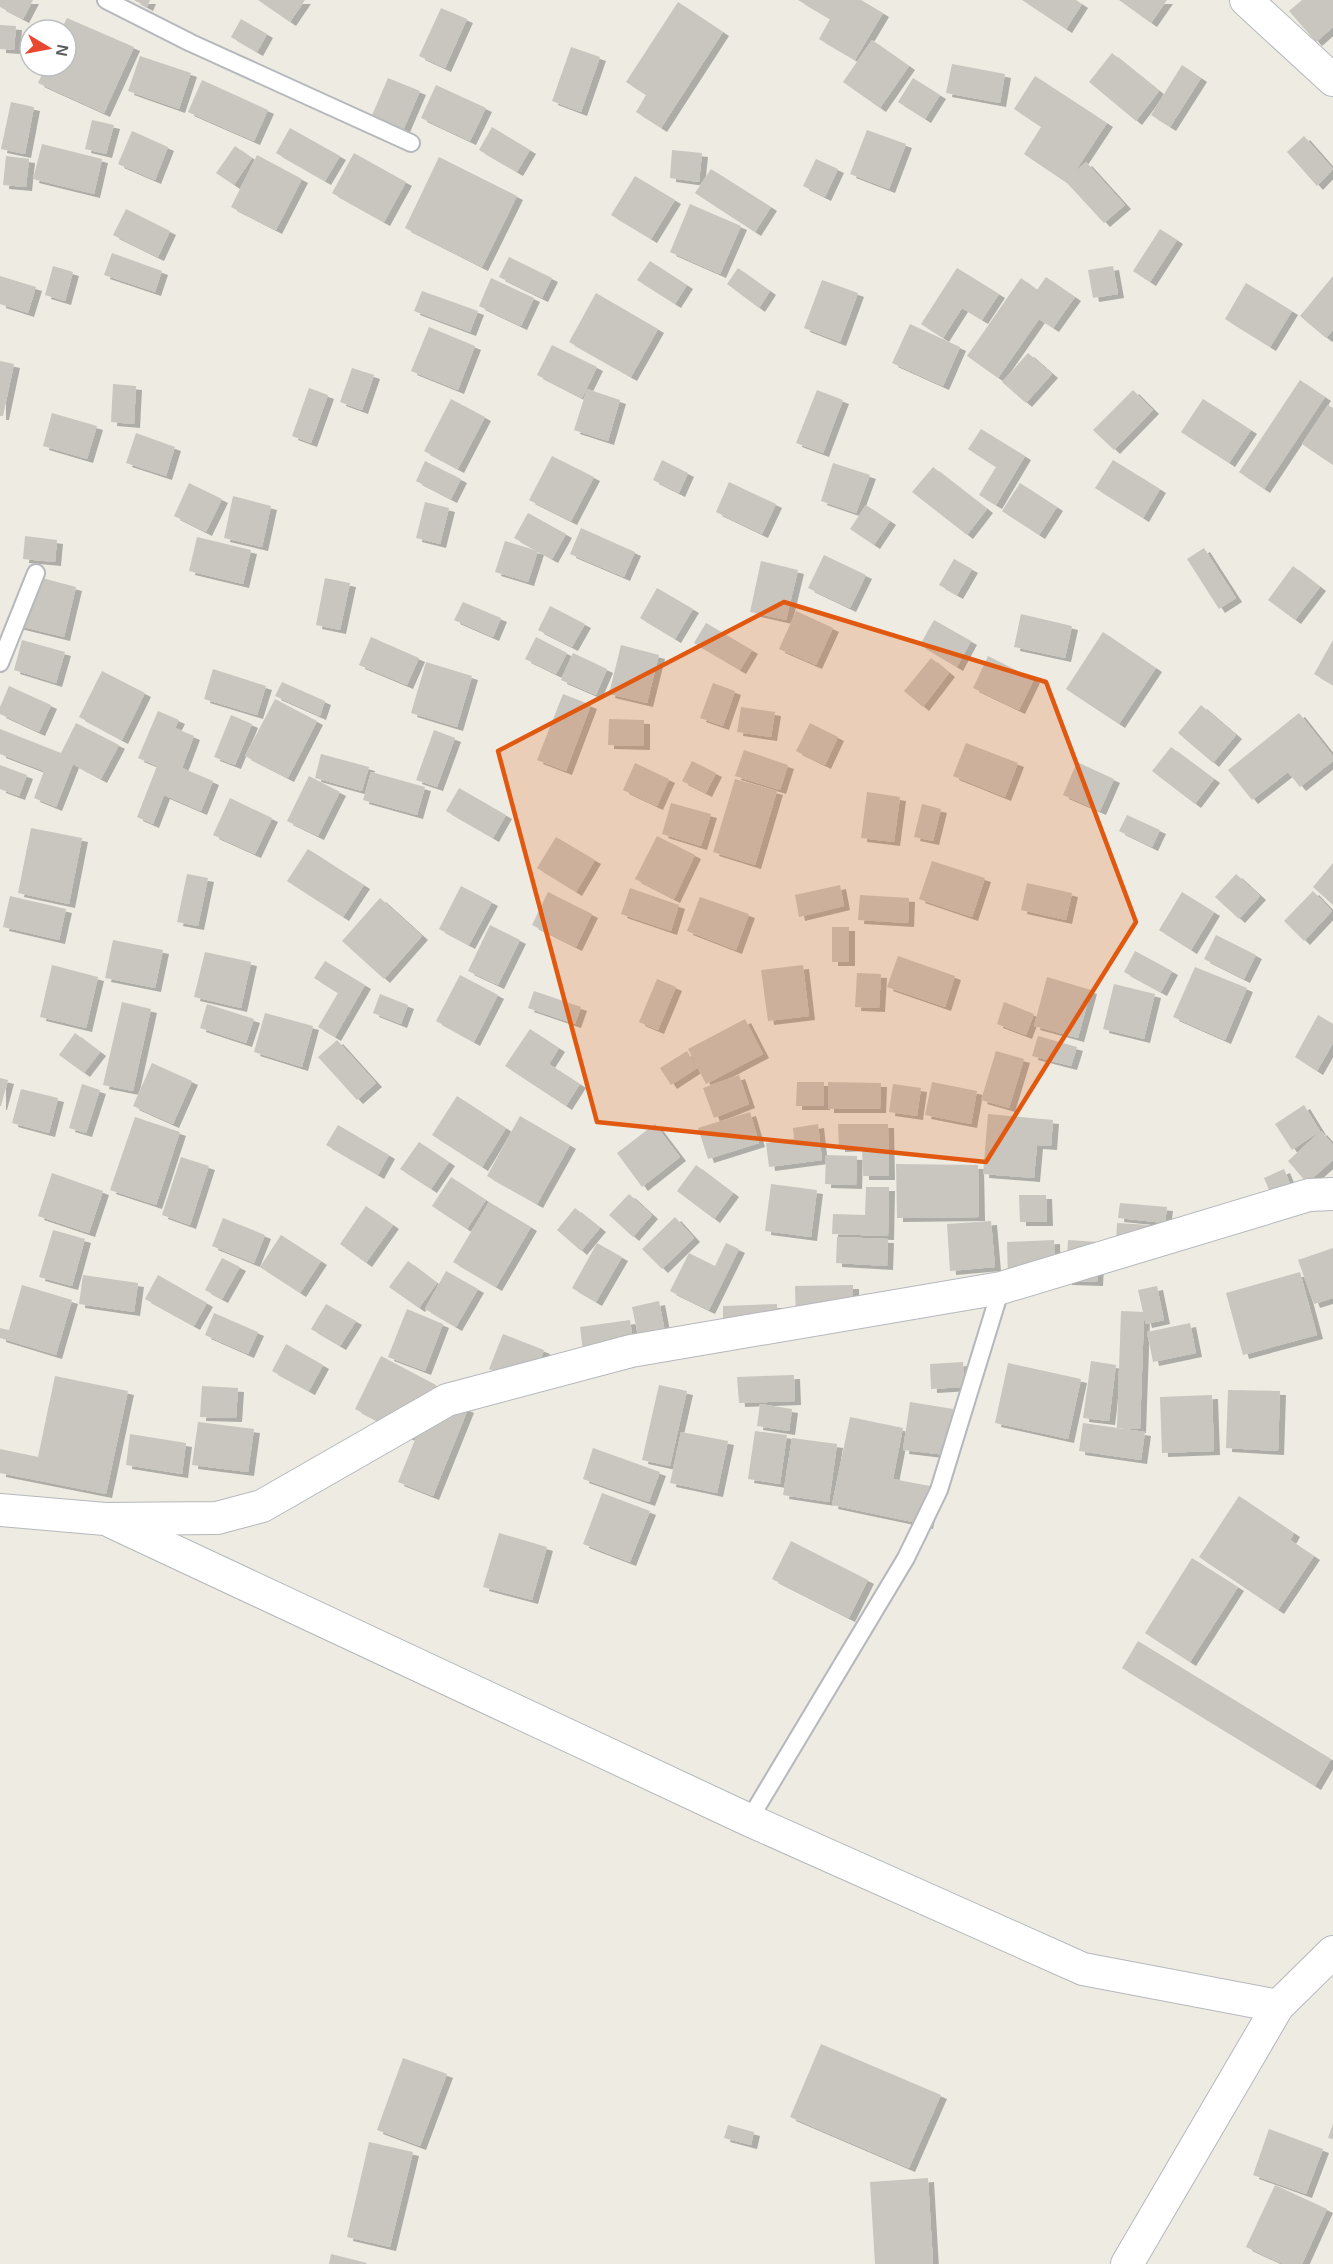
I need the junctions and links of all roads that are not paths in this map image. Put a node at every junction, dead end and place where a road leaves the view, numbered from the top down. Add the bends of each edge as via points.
1 (105, 0) edge
2 (1246, 0) edge
3 (1333, 80) edge
4 (411, 143) dead end
5 (36, 573) dead end
6 (0, 663) edge
7 (1333, 1194) edge
8 (1001, 1288) junction
9 (0, 1510) edge
10 (105, 1519) junction
11 (749, 1820) junction
12 (1333, 1952) edge
13 (1278, 2006) junction
14 (1127, 2264) edge

1 - 4 lane
2 - 3 street
5 - 6 lane
7 - 8 street via 1310,1195
8 - 10 street via 631,1351 447,1400 262,1506 217,1518
8 - 11 lane via 939,1490 906,1558
9 - 10 street
10 - 11 street
11 - 13 street via 1083,1969
12 - 13 street
13 - 14 street

